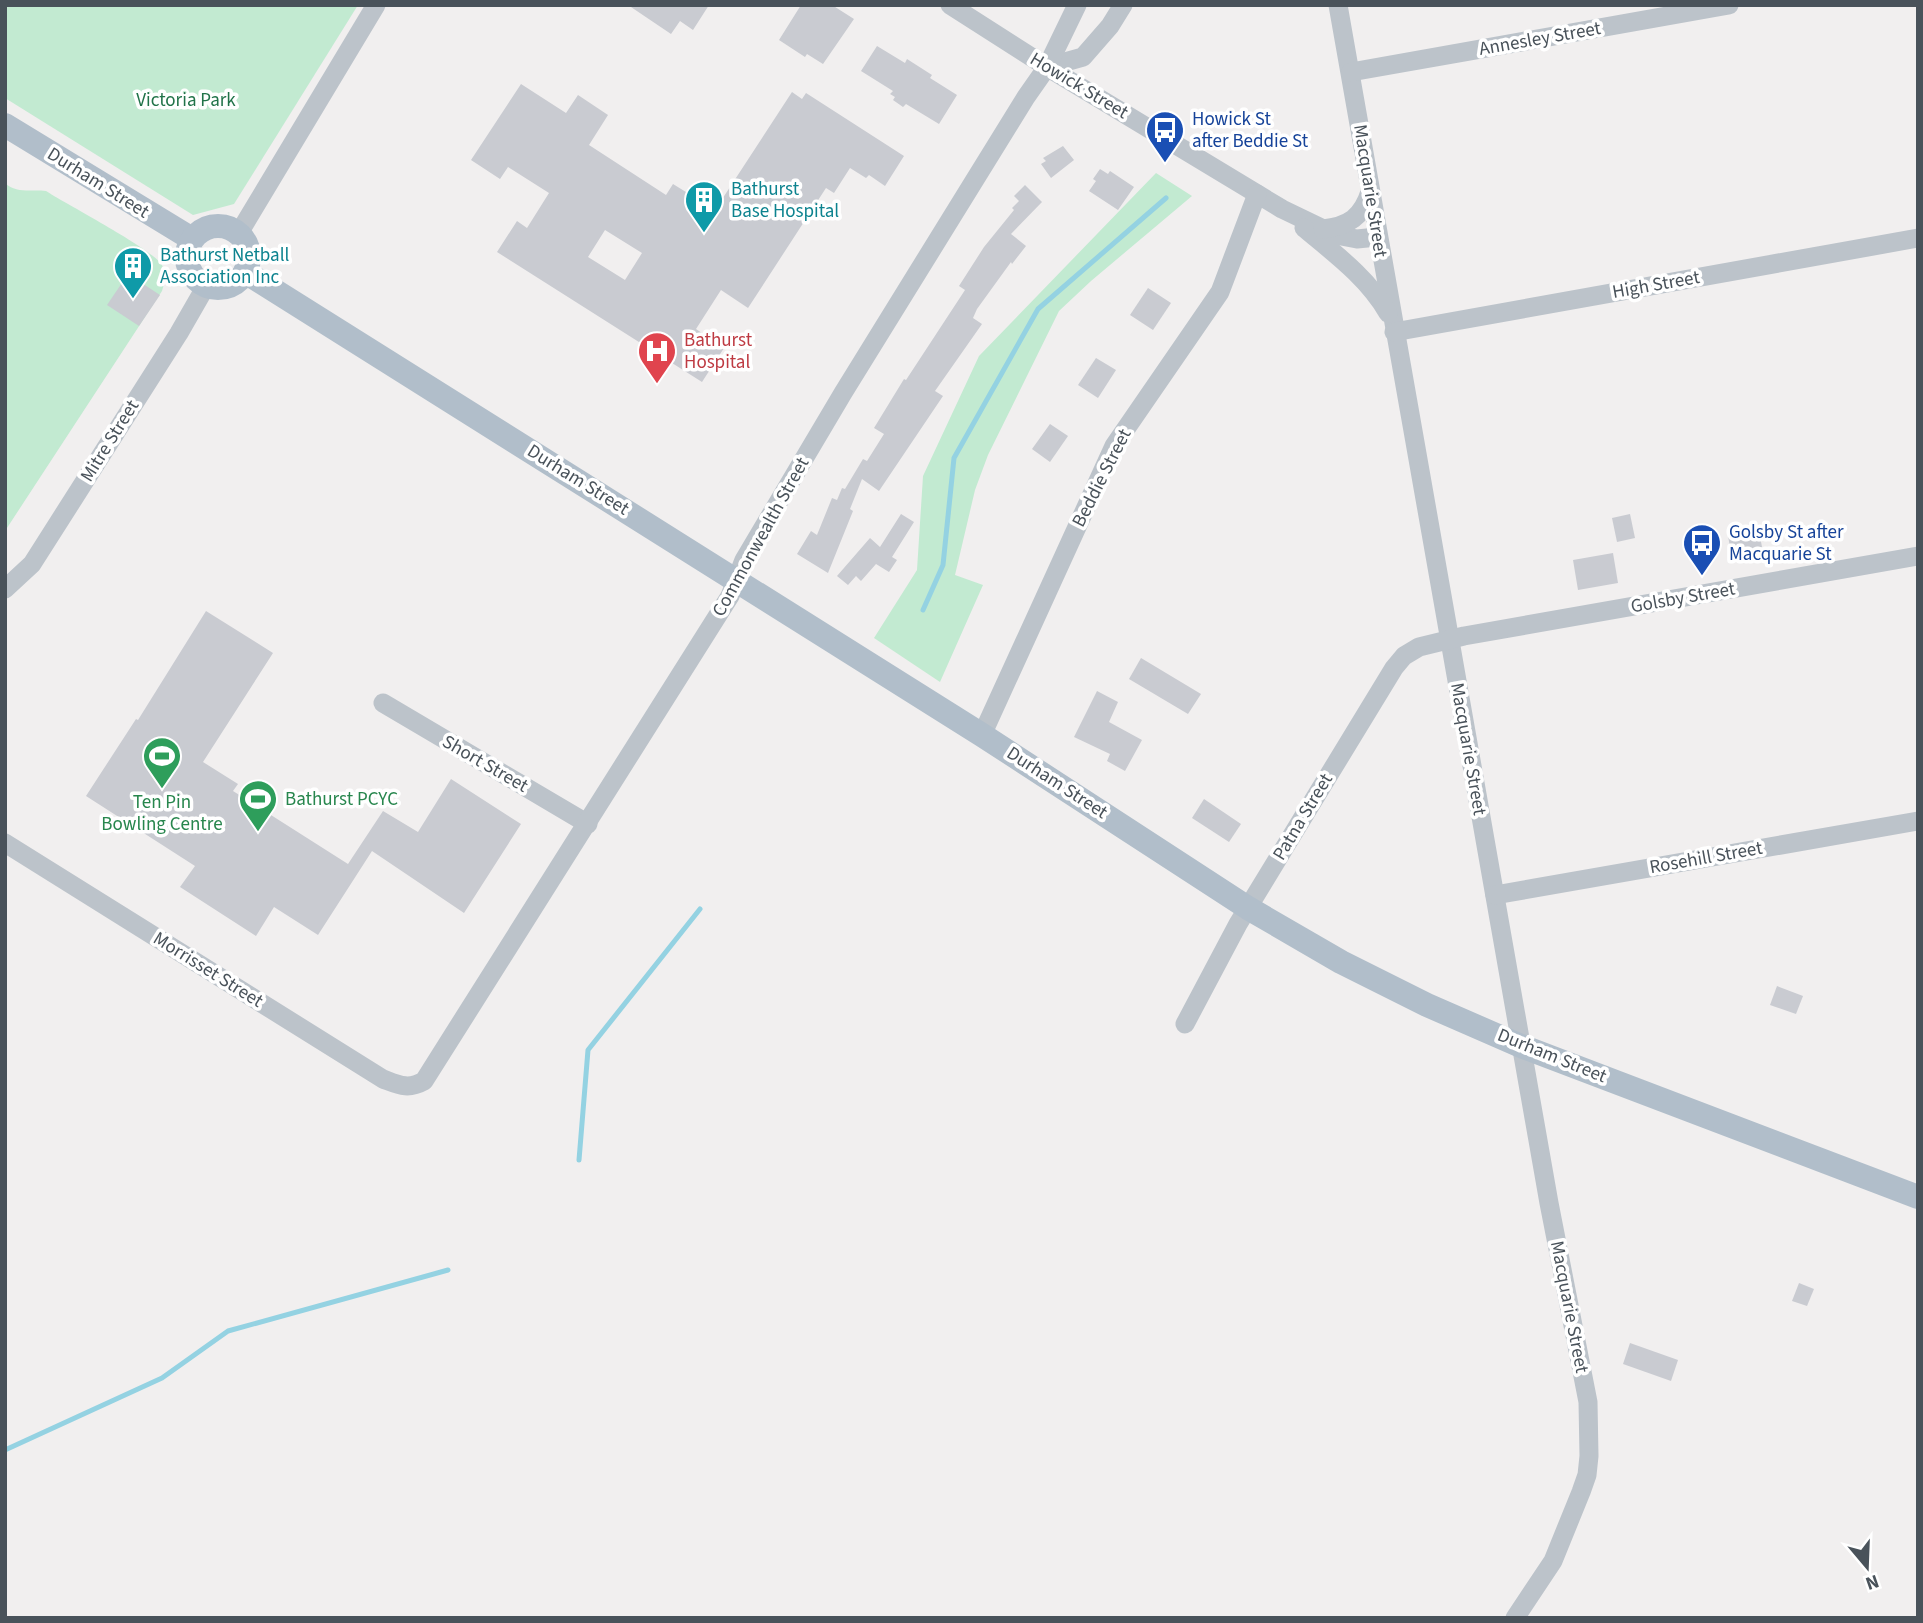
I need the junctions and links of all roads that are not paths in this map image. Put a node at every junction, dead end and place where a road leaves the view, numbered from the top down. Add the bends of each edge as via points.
1 (376, 5) edge
2 (950, 5) edge
3 (1123, 5) edge
4 (1338, 5) edge
5 (1729, 5) edge
6 (1076, 8) edge
7 (1110, 26) junction
8 (1047, 67) junction
9 (1351, 72) junction
10 (5, 125) edge
11 (1370, 191) junction
12 (1257, 194) junction
13 (1282, 209) junction
14 (1323, 229) junction
15 (239, 233) junction
16 (1918, 238) edge
17 (192, 239) junction
18 (1379, 246) junction
19 (1336, 255) junction
20 (245, 272) junction
21 (206, 286) junction
22 (1393, 326) junction
23 (1918, 556) edge
24 (737, 579) junction
25 (5, 589) edge
26 (1448, 639) junction
27 (383, 703) dead end
28 (982, 735) junction
29 (1918, 821) edge
30 (588, 824) junction
31 (5, 843) edge
32 (1495, 895) junction
33 (1248, 908) junction
34 (1185, 1024) dead end
35 (1521, 1046) junction
36 (414, 1087) joint
37 (1918, 1197) edge
38 (1515, 1618) edge

1 - 15 street
2 - 8 street, Howick Street
3 - 7 street
4 - 9 street, Macquarie Street
5 - 9 street, Annesley Street
6 - 7 street
6 - 8 street, Commonwealth Street
7 - 8 street via 1083,57
8 - 12 street, Howick Street
8 - 24 street, Commonwealth Street via 843,393
9 - 11 street, Macquarie Street
10 - 17 main road, Durham Street
11 - 14 street via 1357,218
11 - 18 street, Macquarie Street
12 - 13 street, Howick Street
12 - 28 street, Beddie Street via 1220,292 1114,446
13 - 14 street, Howick Street
13 - 19 street, Howick Street
14 - 18 street, Howick Street
15 - 17 main road via 214,226
15 - 20 main road via 248,247
16 - 22 street, High Street
17 - 21 main road via 188,266
18 - 19 street via 1356,259
18 - 22 street, Macquarie Street
19 - 22 street, Howick Street via 1371,289
20 - 21 main road via 224,288
20 - 24 main road, Durham Street
21 - 25 street, Mitre Street via 32,564
22 - 26 street, Macquarie Street
23 - 26 street, Golsby Street
24 - 28 main road, Durham Street
24 - 30 street, Commonwealth Street
26 - 32 street, Macquarie Street
26 - 33 street, Patna Street via 1415,649 1394,667
27 - 30 street, Short Street
28 - 33 main road, Durham Street
29 - 32 street, Rosehill Street
30 - 36 street, Commonwealth Street via 424,1081
31 - 36 street, Morrisset Street via 383,1079
32 - 35 street, Macquarie Street
33 - 34 street, Patna Street
33 - 35 main road, Durham Street via 1341,962
35 - 37 main road, Durham Street
35 - 38 street, Macquarie Street via 1588,1402 1589,1456 1581,1492 1553,1561

